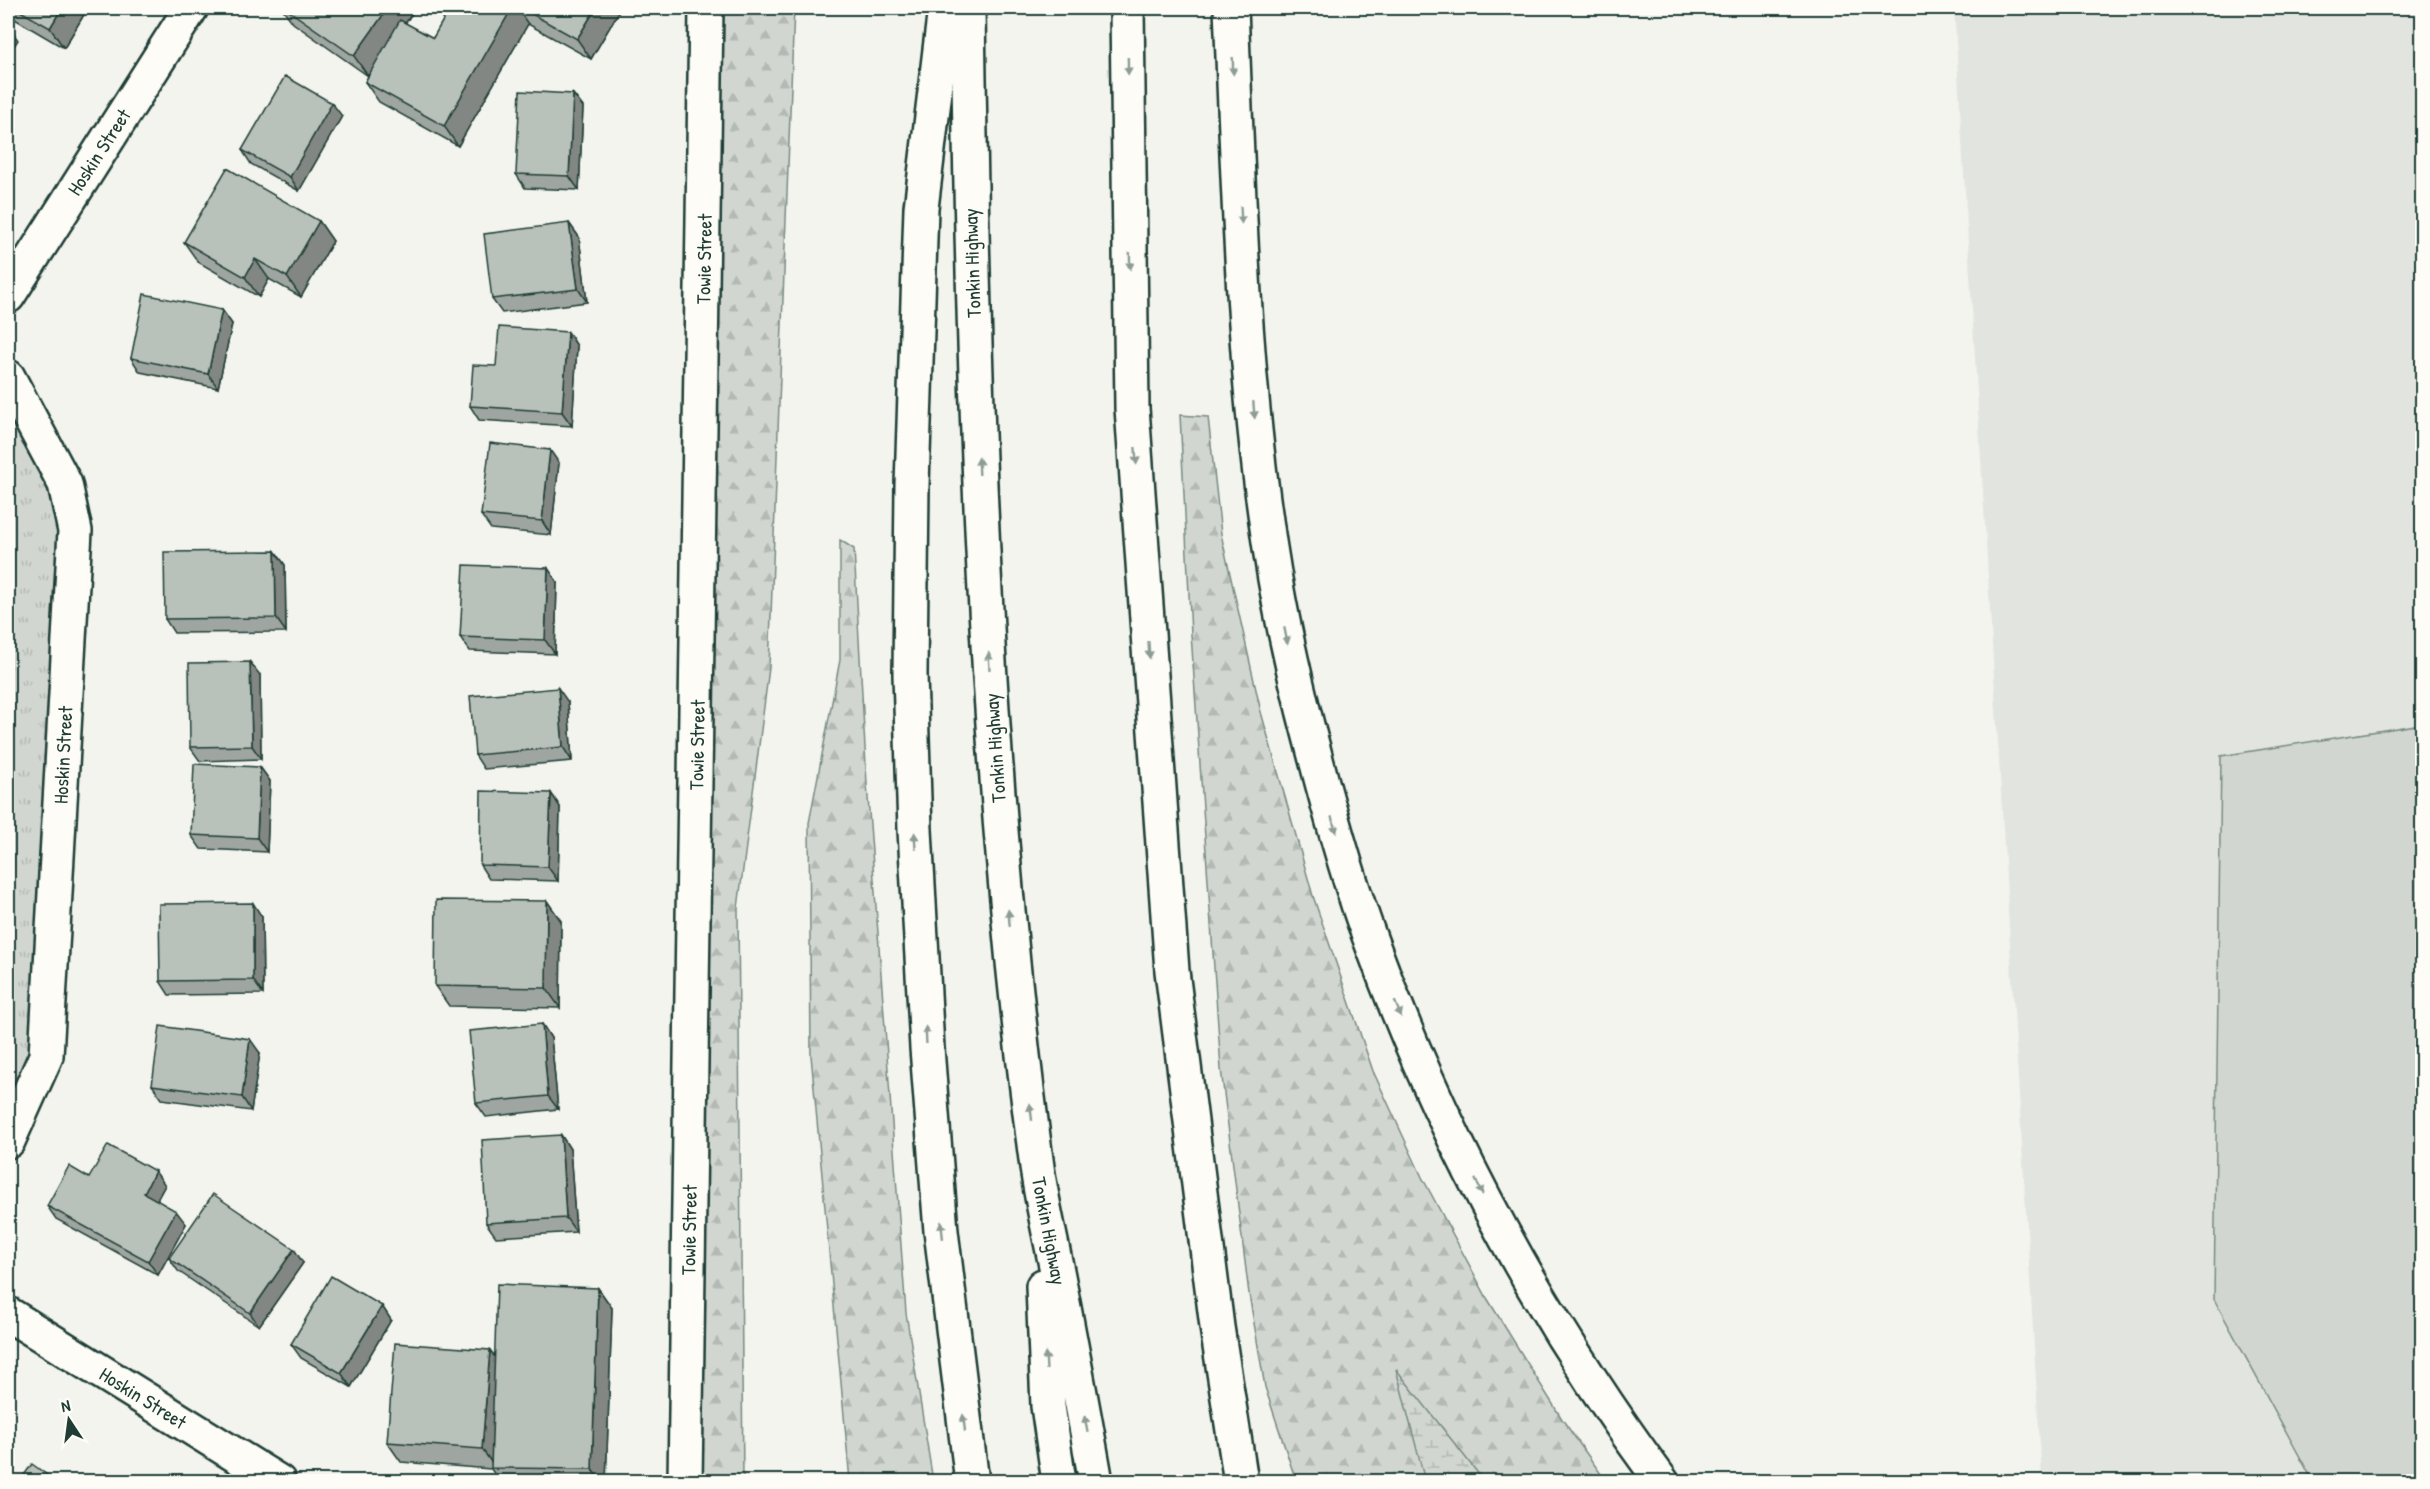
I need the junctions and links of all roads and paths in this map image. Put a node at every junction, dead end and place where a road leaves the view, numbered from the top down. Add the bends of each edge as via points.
1 (191, 8) edge
2 (706, 8) edge
3 (945, 8) edge
4 (968, 8) edge
5 (1127, 8) edge
6 (1231, 8) edge
7 (8, 296) edge
8 (8, 377) edge
9 (8, 1141) edge
10 (1037, 1170) junction
11 (8, 1314) edge
12 (1620, 1425) junction
13 (279, 1482) edge
14 (685, 1482) edge
15 (972, 1482) edge
16 (1059, 1482) edge
17 (1096, 1482) edge
18 (1241, 1482) edge
19 (1662, 1482) edge
20 (1682, 1482) edge

1 - 7 main road, Hoskin Street
2 - 14 main road, Towie Street
15 -> 3 main road via 941,1231 927,1048 910,675 921,208
10 -> 4 main road, Tonkin Highway via 1010,934 993,728 974,320
5 -> 18 main road via 1132,408 1172,971 1217,1327
6 -> 12 main road via 1246,310 1259,459 1275,579 1295,680 1332,821 1371,943 1422,1067 1475,1180
8 - 9 main road, Hoskin Street via 65,484 75,531 46,1056
16 -> 10 main road via 1048,1406
17 -> 10 main road, Tonkin Highway
11 - 13 main road, Hoskin Street
12 - 19 main road
12 - 20 main road

